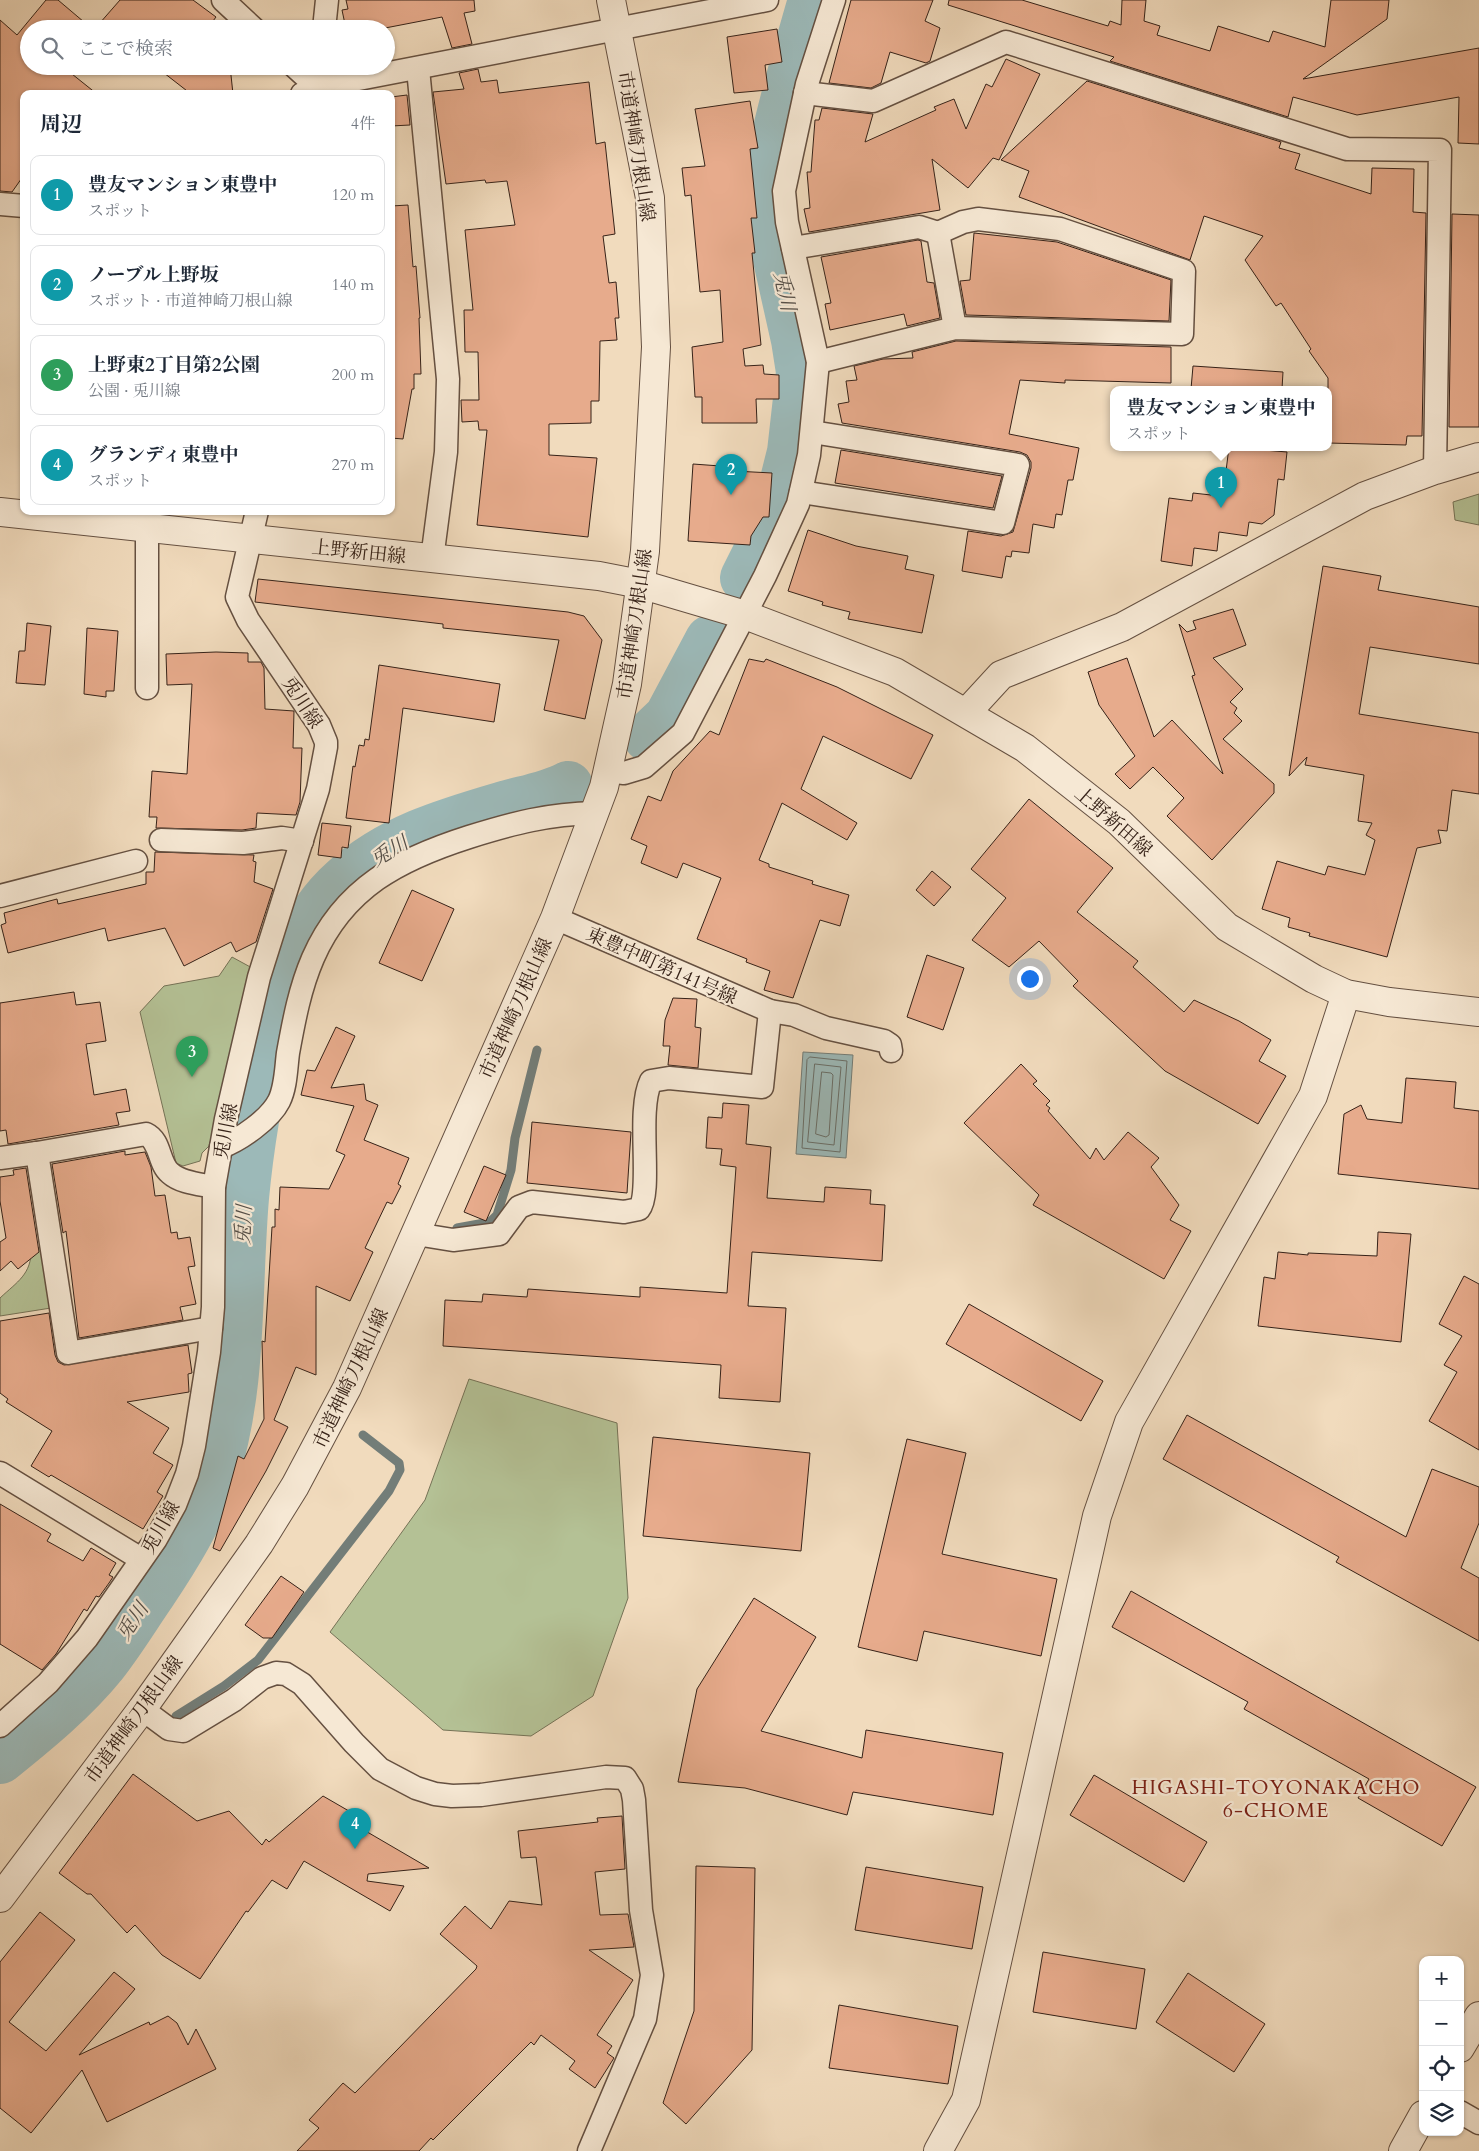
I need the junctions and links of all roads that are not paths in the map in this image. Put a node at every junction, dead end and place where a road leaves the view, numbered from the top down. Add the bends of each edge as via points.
1 (223, 0) edge
2 (327, 0) edge
3 (611, 0) edge
4 (767, 0) edge
5 (834, 0) edge
6 (244, 20) edge
7 (325, 20) edge
8 (617, 28) junction
9 (418, 69) junction
10 (395, 72) edge
11 (369, 75) edge
12 (312, 82) edge
13 (805, 93) junction
14 (0, 204) edge
15 (20, 206) edge
16 (938, 233) junction
17 (793, 248) junction
18 (955, 328) junction
19 (818, 362) junction
20 (812, 432) junction
21 (1479, 457) edge
22 (1435, 470) junction
23 (801, 492) junction
24 (0, 512) edge
25 (20, 513) edge
26 (43, 515) edge
27 (256, 515) edge
28 (147, 528) junction
29 (250, 539) junction
30 (432, 559) junction
31 (640, 584) junction
32 (745, 615) junction
33 (147, 688) dead end
34 (967, 712) junction
35 (608, 771) junction
36 (595, 813) junction
37 (161, 840) dead end
38 (302, 841) junction
39 (136, 861) dead end
40 (0, 896) edge
41 (555, 918) junction
42 (1346, 994) junction
43 (770, 1011) junction
44 (1479, 1012) edge
45 (891, 1051) dead end
46 (221, 1147) junction
47 (37, 1152) junction
48 (0, 1158) edge
49 (214, 1187) junction
50 (416, 1234) junction
51 (211, 1328) junction
52 (0, 1473) edge
53 (142, 1559) junction
54 (9, 1706) edge
55 (142, 1709) junction
56 (0, 1726) edge
57 (0, 1898) edge
58 (1479, 2016) edge
59 (1461, 2046) edge
60 (1464, 2114) edge
61 (1419, 2122) edge
62 (1479, 2123) edge
63 (589, 2151) edge
64 (938, 2151) edge
65 (1403, 2151) edge

1 - 6 street
2 - 7 street
3 - 8 street, 市道神崎刀根山線
4 - 8 street
5 - 13 street
8 - 9 street
8 - 31 street, 市道神崎刀根山線 via 650,198 656,347 645,550
9 - 10 street
9 - 30 street via 448,379 446,452
11 - 12 street
13 - 17 street via 784,191 785,214
13 - 22 street via 873,101 1006,42 1347,149 1440,150
14 - 15 street
16 - 17 street via 919,227
16 - 18 street
16 - 18 street via 978,219 1060,229 1184,271 1182,334
17 - 19 street
18 - 19 street
19 - 20 street
20 - 23 street
20 - 23 street via 1018,465 1003,523
21 - 22 street
22 - 34 street via 1365,496 1122,627 1001,674
23 - 32 street via 791,522
24 - 25 street, 上野新田線
26 - 28 street, 上野新田線
27 - 29 street, 兎川線
28 - 29 street, 上野新田線
28 - 33 street
29 - 30 street, 上野新田線
29 - 38 street, 兎川線 via 238,587 238,602 318,724 326,742 323,772
30 - 31 street, 上野新田線 via 600,576
31 - 32 street, 上野新田線
31 - 35 street, 市道神崎刀根山線 via 635,641
32 - 34 street, 上野新田線 via 895,672
32 - 35 street via 682,733 637,771 624,774
34 - 42 street, 上野新田線 via 1025,748 1119,822 1227,927 1314,979
35 - 36 street, 市道神崎刀根山線
36 - 41 street, 市道神崎刀根山線
36 - 46 street via 540,817 453,842 383,873 360,892 330,926 313,958 298,1006 282,1095 276,1106 247,1134
37 - 38 street via 243,843 282,838
38 - 46 street, 兎川線 via 259,977
39 - 40 street
41 - 43 street, 東豊中町第141号線
41 - 50 street, 市道神崎刀根山線
42 - 44 street, 上野新田線
42 - 64 street via 1313,1096 1129,1422 1098,1516 966,2100
43 - 45 street, 東豊中町第141号線 via 884,1041 890,1045
43 - 50 street via 762,1087 669,1078 651,1081 643,1134 644,1197 639,1209 624,1212 532,1202 519,1207 498,1234 454,1240
46 - 49 street, 兎川線
47 - 48 street
47 - 49 street via 146,1134 156,1143 162,1164 171,1174
47 - 51 street via 68,1353
49 - 51 street, 兎川線
50 - 55 street, 市道神崎刀根山線 via 347,1388 295,1486 259,1544
51 - 53 street, 兎川線 via 191,1461 175,1505
52 - 53 street
53 - 54 street, 兎川線 via 74,1655
54 - 56 street, 兎川線
55 - 57 street, 市道神崎刀根山線
55 - 63 street via 169,1729 183,1731 234,1700 262,1678 276,1673 286,1674 302,1684 380,1769 435,1794 466,1796 606,1777 626,1778 634,1800 641,1910 652,1975 645,2019
58 - 59 street
60 - 62 street
61 - 65 street

